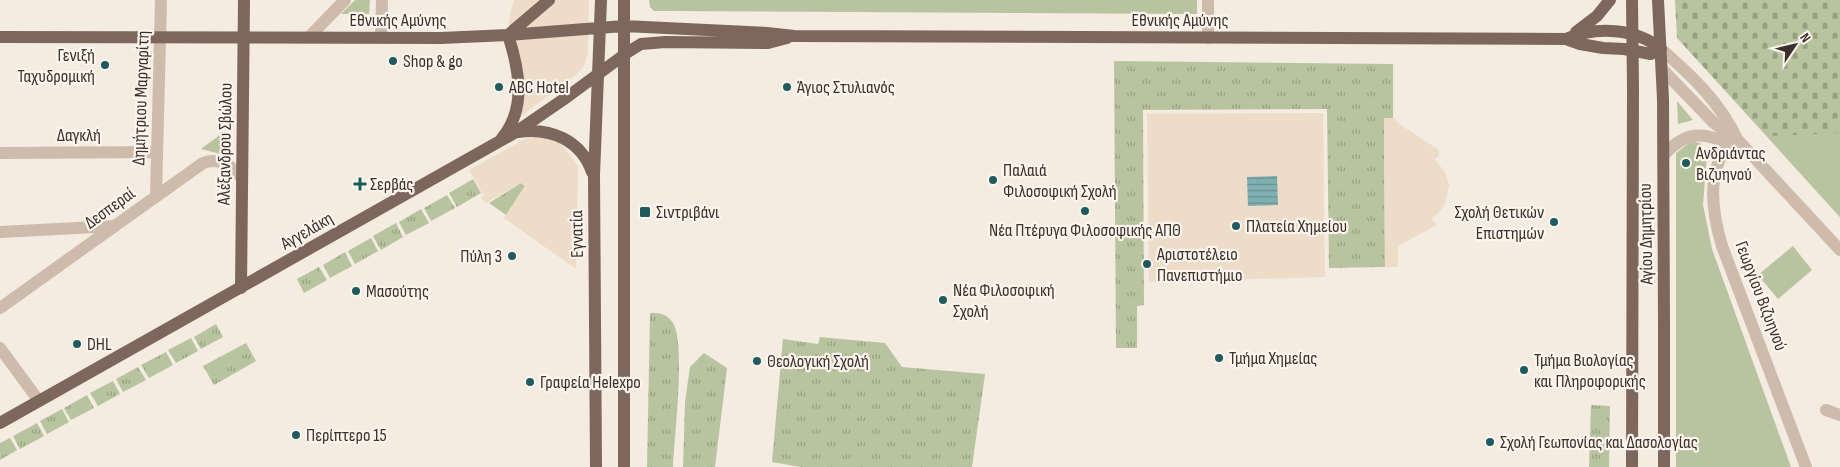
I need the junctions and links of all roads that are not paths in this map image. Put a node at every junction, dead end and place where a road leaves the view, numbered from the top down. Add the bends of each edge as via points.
1 (162, 0) edge
2 (244, 0) edge
3 (345, 0) edge
4 (382, 0) edge
5 (549, 0) edge
6 (601, 0) edge
7 (624, 0) edge
8 (1208, 0) edge
9 (1610, 0) edge
10 (1632, 0) edge
11 (1658, 0) edge
12 (624, 26) junction
13 (599, 27) junction
14 (1632, 34) junction
15 (508, 36) junction
16 (794, 36) junction
17 (0, 37) edge
18 (160, 37) junction
19 (244, 37) junction
20 (310, 37) junction
21 (381, 37) junction
22 (1208, 38) junction
23 (1566, 38) junction
24 (1607, 49) junction
25 (1661, 49) junction
26 (1633, 50) junction
27 (622, 56) junction
28 (1662, 69) junction
29 (597, 75) junction
30 (1633, 83) junction
31 (516, 132) junction
32 (499, 142) junction
33 (1734, 142) junction
34 (0, 152) edge
35 (157, 152) junction
36 (1663, 156) junction
37 (594, 175) junction
38 (242, 179) junction
39 (156, 196) junction
40 (115, 226) junction
41 (0, 232) edge
42 (1840, 250) edge
43 (241, 288) junction
44 (0, 308) edge
45 (0, 348) edge
46 (39, 401) junction
47 (1826, 410) dead end
48 (1840, 415) edge
49 (0, 423) edge
50 (596, 467) edge
51 (624, 467) edge
52 (1632, 467) edge
53 (1664, 467) edge
54 (1806, 467) edge

1 - 18 street, Δημήτριου Μαργαρίτη
2 - 19 main road, Αλέξανδρου Σβώλου
3 - 20 street
4 - 21 street
5 - 15 main road
6 - 13 main road, Εγνατία
7 - 12 main road
8 - 22 street
9 - 23 main road via 1588,24
10 - 14 main road, Αγίου Δημητρίου
11 - 25 main road, Αγίου Δημητρίου
12 - 13 main road, Εθνικής Αμύνης
12 - 16 main road, Εθνικής Αμύνης
12 - 27 main road
13 - 15 main road, Εθνικής Αμύνης
13 - 29 main road, Εγνατία
14 - 23 main road, Εθνικής Αμύνης via 1590,32
14 - 25 main road, Εθνικής Αμύνης
14 - 26 main road, Αγίου Δημητρίου
15 - 21 main road, Εθνικής Αμύνης
15 - 32 main road via 517,66 519,91 512,124
16 - 22 main road, Εθνικής Αμύνης
16 - 27 main road, Εθνικής Αμύνης via 768,43 650,42
17 - 18 main road, Εθνικής Αμύνης
18 - 19 main road, Εθνικής Αμύνης
18 - 35 street, Δημήτριου Μαργαρίτη
19 - 20 main road, Εθνικής Αμύνης
19 - 38 main road, Αλέξανδρου Σβώλου
20 - 21 main road, Εθνικής Αμύνης
22 - 23 main road, Εθνικής Αμύνης
23 - 24 main road, Εθνικής Αμύνης
24 - 26 main road, Εθνικής Αμύνης
24 - 30 main road via 1623,56
25 - 26 main road, Εθνικής Αμύνης via 1650,54
25 - 28 main road, Αγίου Δημητρίου
25 - 33 street via 1724,113
26 - 28 main road, Εθνικής Αμύνης
26 - 30 main road, Αγίου Δημητρίου
27 - 29 main road, Αγγελάκη
27 - 51 main road
28 - 33 street
28 - 36 main road, Αγίου Δημητρίου
29 - 31 main road, Αγγελάκη
29 - 37 main road, Εγνατία
30 - 52 main road, Αγίου Δημητρίου
31 - 32 main road, Αγγελάκη
31 - 37 main road via 540,130 574,144 590,164
32 - 43 main road, Αγγελάκη
33 - 36 street via 1693,136 1681,140
33 - 42 street
33 - 54 street, Γεωργίου Βιζυηνού via 1719,161 1714,181 1714,211 1719,233 1803,451
34 - 35 street, Δαγκλή
35 - 39 street, Δημήτριου Μαργαρίτη
36 - 53 main road, Αγίου Δημητρίου
37 - 50 main road, Εγνατία
38 - 39 street, Δεσπεραί via 225,164 209,161
38 - 43 main road, Αλέξανδρου Σβώλου
39 - 40 street, Δεσπεραί
40 - 41 street
40 - 44 street, Δεσπεραί
43 - 46 main road, Αγγελάκη
45 - 46 street
46 - 49 main road, Αγγελάκη
47 - 48 street

